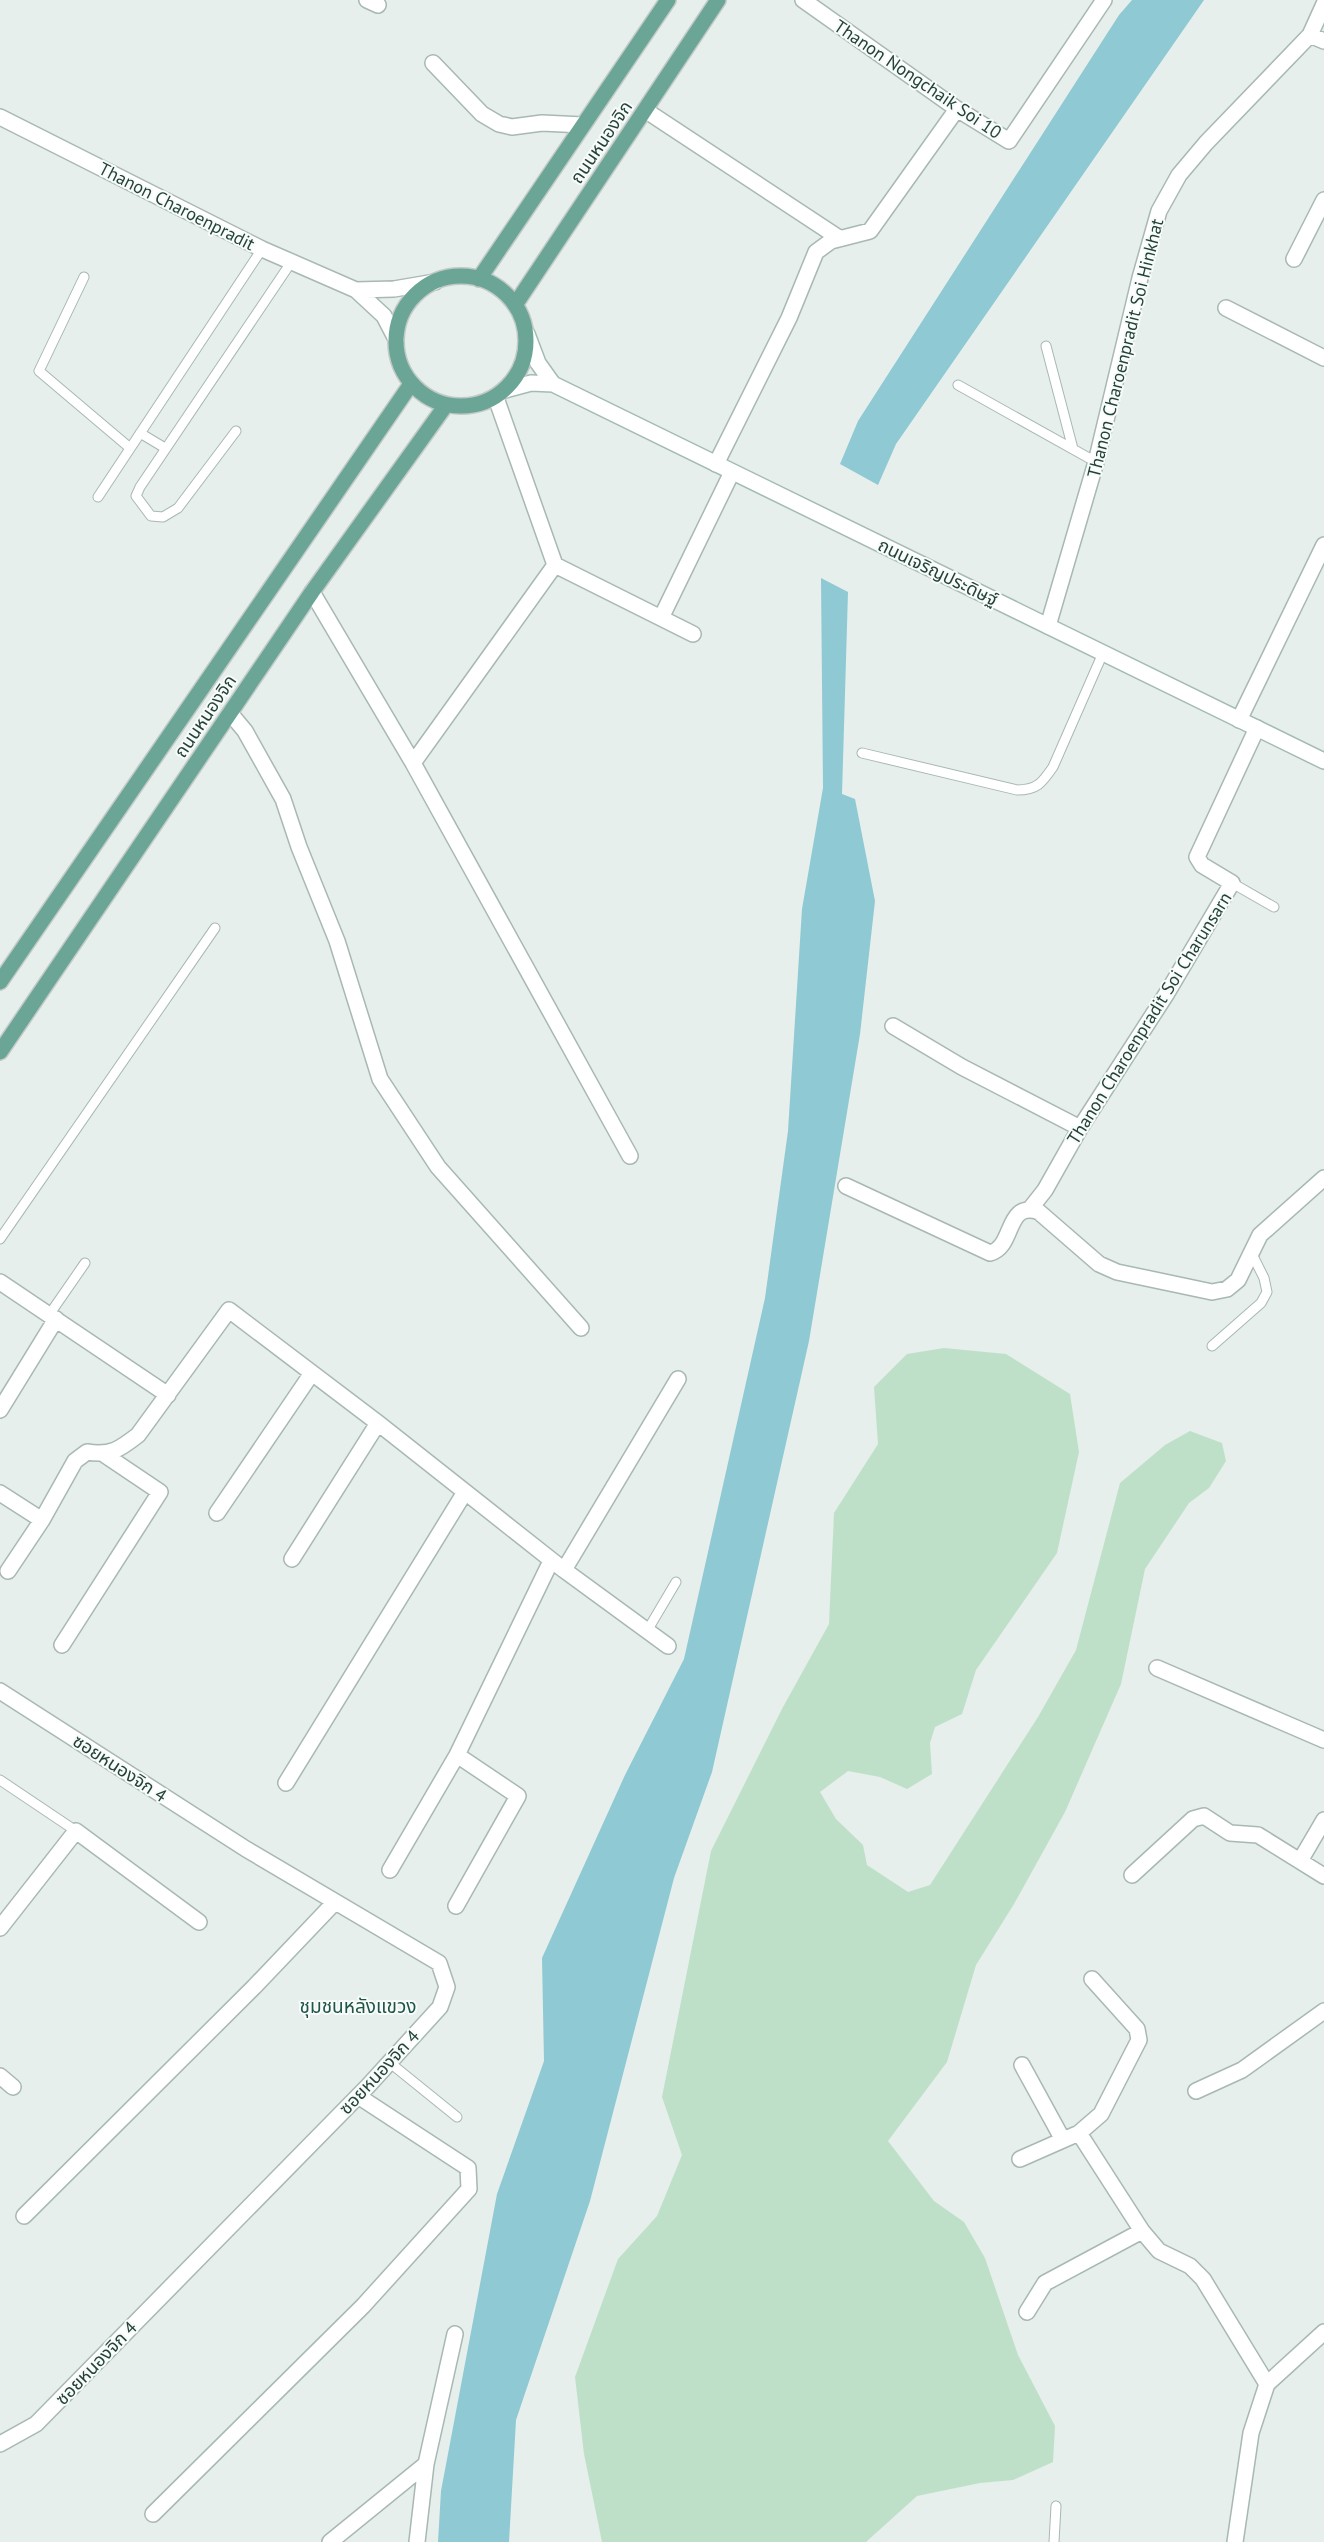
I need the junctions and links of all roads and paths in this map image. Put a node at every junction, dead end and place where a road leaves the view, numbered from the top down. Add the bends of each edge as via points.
1 (668, 0) edge
2 (718, 0) edge
3 (803, 0) edge
4 (1104, 0) edge
5 (1324, 4) edge
6 (1310, 35) junction
7 (1324, 41) edge
8 (433, 63) dead end
9 (957, 109) junction
10 (645, 110) junction
11 (0, 117) edge
12 (583, 125) junction
13 (1324, 200) edge
14 (839, 238) junction
15 (262, 249) junction
16 (1294, 259) dead end
17 (292, 261) junction
18 (84, 277) dead end
19 (479, 279) junction
20 (435, 282) junction
21 (356, 290) junction
22 (515, 305) junction
23 (1226, 308) dead end
24 (526, 334) junction
25 (396, 339) junction
26 (1046, 346) dead end
27 (1324, 358) edge
28 (410, 384) junction
29 (552, 384) junction
30 (958, 386) dead end
31 (500, 394) junction
32 (446, 405) junction
33 (236, 431) dead end
34 (140, 433) junction
35 (130, 448) junction
36 (165, 448) junction
37 (1073, 449) junction
38 (1096, 462) junction
39 (716, 464) junction
40 (732, 472) junction
41 (98, 497) dead end
42 (1324, 545) edge
43 (555, 565) junction
44 (312, 592) junction
45 (661, 618) junction
46 (1048, 626) junction
47 (693, 634) dead end
48 (1103, 653) junction
49 (230, 713) junction
50 (1239, 720) junction
51 (1257, 728) junction
52 (862, 752) dead end
53 (1324, 761) edge
54 (413, 763) junction
55 (1232, 883) junction
56 (1274, 907) dead end
57 (215, 928) dead end
58 (1, 979) edge
59 (893, 1026) dead end
60 (0, 1052) edge
61 (1080, 1128) junction
62 (630, 1156) dead end
63 (1324, 1178) edge
64 (846, 1186) dead end
65 (1030, 1209) junction
66 (0, 1239) edge
67 (1251, 1252) junction
68 (86, 1263) dead end
69 (0, 1282) edge
70 (53, 1317) junction
71 (581, 1328) dead end
72 (1212, 1346) dead end
73 (312, 1373) junction
74 (678, 1379) dead end
75 (168, 1394) junction
76 (0, 1410) edge
77 (378, 1423) junction
78 (105, 1455) junction
79 (0, 1492) edge
80 (464, 1492) junction
81 (217, 1513) dead end
82 (42, 1520) junction
83 (292, 1558) dead end
84 (552, 1560) junction
85 (564, 1570) junction
86 (8, 1571) dead end
87 (676, 1582) dead end
88 (647, 1631) junction
89 (62, 1645) dead end
90 (668, 1646) dead end
91 (1157, 1668) dead end
92 (0, 1691) edge
93 (1324, 1740) edge
94 (457, 1755) junction
95 (0, 1780) edge
96 (286, 1783) dead end
97 (1324, 1820) edge
98 (76, 1831) junction
99 (1300, 1861) junction
100 (390, 1870) dead end
101 (1132, 1875) dead end
102 (1324, 1876) edge
103 (335, 1902) junction
104 (456, 1906) dead end
105 (199, 1922) dead end
106 (0, 1928) edge
107 (1092, 1979) dead end
108 (1324, 2010) edge
109 (390, 2062) junction
110 (1022, 2065) dead end
111 (0, 2076) edge
112 (13, 2087) dead end
113 (1196, 2091) dead end
114 (358, 2096) junction
115 (456, 2117) dead end
116 (1079, 2133) junction
117 (1063, 2140) junction
118 (1020, 2160) dead end
119 (24, 2216) dead end
120 (1142, 2231) junction
121 (1026, 2312) dead end
122 (1324, 2332) edge
123 (454, 2334) dead end
124 (1267, 2384) junction
125 (0, 2444) edge
126 (426, 2464) junction
127 (1056, 2506) dead end
128 (153, 2514) dead end
129 (330, 2542) edge
130 (417, 2542) edge
131 (1054, 2542) edge
132 (1234, 2542) edge

1 - 12 main road, ถนนหนองจิก
2 - 10 main road, ถนนหนองจิก
3 - 9 street, Thanon Nongchaik Soi 10
4 - 9 street, Thanon Nongchaik Soi 10 via 1009,141
5 - 6 street, Thanon Charoenpradit Soi Hinkhat
6 - 7 street
6 - 38 street, Thanon Charoenpradit Soi Hinkhat via 1206,143 1179,175 1159,211
8 - 12 street via 482,114 499,124 512,127 542,123
9 - 14 street via 870,231
10 - 14 street
10 - 22 main road, ถนนหนองจิก
11 - 15 street, Thanon Charoenpradit
12 - 19 main road, ถนนหนองจิก
13 - 16 street
14 - 39 street via 816,252 789,318
15 - 17 street, Thanon Charoenpradit
15 - 34 lane
17 - 21 street, Thanon Charoenpradit
17 - 36 lane
18 - 35 lane via 39,372
19 - 20 main road via 447,277
19 - 22 main road via 490,282 508,295
20 - 21 street via 394,289
20 - 25 main road via 409,301 398,321
21 - 25 street via 384,316
22 - 24 main road via 521,313
23 - 27 street
24 - 29 street via 538,363
24 - 31 main road via 526,354 518,374
25 - 28 main road via 399,365
26 - 37 lane
28 - 32 main road via 426,397
28 - 58 main road, ถนนหนองจิก
29 - 31 street, ถนนเจริญประดิษฐ์ via 531,383
29 - 39 street, ถนนเจริญประดิษฐ์
30 - 37 lane
31 - 32 main road via 482,404 467,407
31 - 43 street
32 - 44 main road, ถนนหนองจิก
33 - 36 lane via 178,508 162,517 151,516 136,496
34 - 35 lane
34 - 36 lane
35 - 41 lane
37 - 38 lane
38 - 46 street, Thanon Charoenpradit Soi Hinkhat
39 - 40 street, ถนนเจริญประดิษฐ์
40 - 45 street
40 - 46 street, ถนนเจริญประดิษฐ์
42 - 50 street
43 - 45 street
43 - 54 street
44 - 49 main road, ถนนหนองจิก
44 - 54 street
45 - 47 street
46 - 48 street, ถนนเจริญประดิษฐ์
48 - 50 street, ถนนเจริญประดิษฐ์
48 - 52 lane via 1053,767 1044,781 1030,790 1017,790
49 - 60 main road, ถนนหนองจิก
49 - 71 street via 245,731 286,806 299,847 338,941 380,1079 438,1167
50 - 51 street, ถนนเจริญประดิษฐ์
51 - 53 street, ถนนเจริญประดิษฐ์
51 - 55 street, Thanon Charoenpradit Soi Charunsarn via 1197,857 1202,865
54 - 62 street
55 - 56 lane
55 - 61 street, Thanon Charoenpradit Soi Charunsarn via 1167,993
57 - 66 lane
59 - 61 street via 962,1067
61 - 65 street, Thanon Charoenpradit Soi Charunsarn via 1045,1190
63 - 67 street via 1260,1235
64 - 65 street, Thanon Charoenpradit Soi Charunsarn via 990,1253 1001,1246 1017,1215
65 - 67 street via 1038,1212 1099,1264 1117,1272 1212,1292 1226,1289 1238,1280
67 - 72 lane via 1267,1292 1261,1303
68 - 70 lane
69 - 70 street
70 - 75 street
70 - 76 street
73 - 75 street via 229,1310
73 - 77 street
73 - 81 street
74 - 85 street
75 - 78 street via 138,1434
77 - 80 street
77 - 83 street
78 - 82 street via 87,1452 75,1461
78 - 89 street via 160,1492
79 - 82 street
80 - 84 street
80 - 96 street
82 - 86 street
84 - 85 street
84 - 94 street
85 - 88 street
87 - 88 lane
88 - 90 street
91 - 93 street
92 - 103 street, ซอยหนองจิก 4 via 246,1849
94 - 100 street
94 - 104 street via 518,1796
95 - 98 lane
97 - 99 street
98 - 105 street
98 - 106 street
99 - 101 street via 1258,1835 1230,1834 1204,1816 1198,1816
99 - 102 street
103 - 109 street, ซอยหนองจิก 4 via 438,1962 447,1987 440,2007
103 - 119 street
107 - 116 street via 1137,2029 1139,2040 1101,2114
108 - 113 street via 1242,2070
109 - 114 street, ซอยหนองจิก 4
109 - 115 lane
110 - 117 street
111 - 112 street
114 - 125 street, ซอยหนองจิก 4 via 36,2424
114 - 128 street via 468,2168 469,2189 363,2306
116 - 117 street
116 - 120 street
117 - 118 street
120 - 121 street via 1045,2283
120 - 124 street via 1159,2251 1190,2266 1203,2279
122 - 124 street
123 - 126 street
124 - 132 street via 1251,2433
126 - 129 street
126 - 130 street
127 - 131 lane

